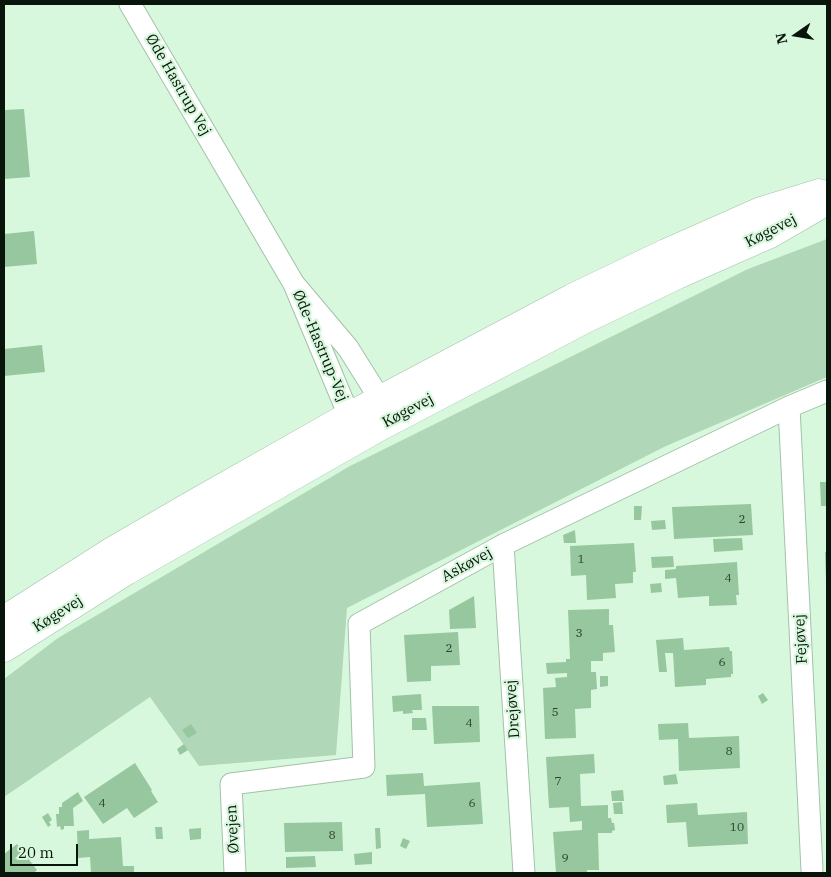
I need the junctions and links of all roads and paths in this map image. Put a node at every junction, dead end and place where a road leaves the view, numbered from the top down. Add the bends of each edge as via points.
1 (130, 4) edge
2 (225, 166) joint
3 (827, 191) edge
4 (827, 201) edge
5 (294, 284) junction
6 (827, 391) edge
7 (380, 398) junction
8 (789, 408) junction
9 (351, 415) junction
10 (379, 426) junction
11 (503, 545) junction
12 (4, 620) edge
13 (4, 648) edge
14 (231, 784) joint
15 (812, 870) dead end
16 (235, 873) edge
17 (524, 873) edge

1 - 2 street, Øde Hastrup Vej
2 - 5 street, Øde-Hastrup-Vej
3 - 7 main road, Køgevej via 761,211 666,253
4 - 10 main road, Køgevej via 770,234 585,319
5 - 7 street, Øde-Hastrup-Vej via 348,348
5 - 9 street, Øde-Hastrup-Vej
6 - 8 street, Askøvej
7 - 9 main road, Køgevej
7 - 10 street
8 - 11 street, Askøvej
8 - 15 street, Fejøvej
9 - 10 street, Øde-Hastrup-Vej
9 - 12 main road, Køgevej via 114,550
10 - 13 main road, Køgevej via 150,557
11 - 14 street, Askøvej via 359,624 364,767
11 - 17 street, Drejøvej
14 - 16 street, Øvejen

